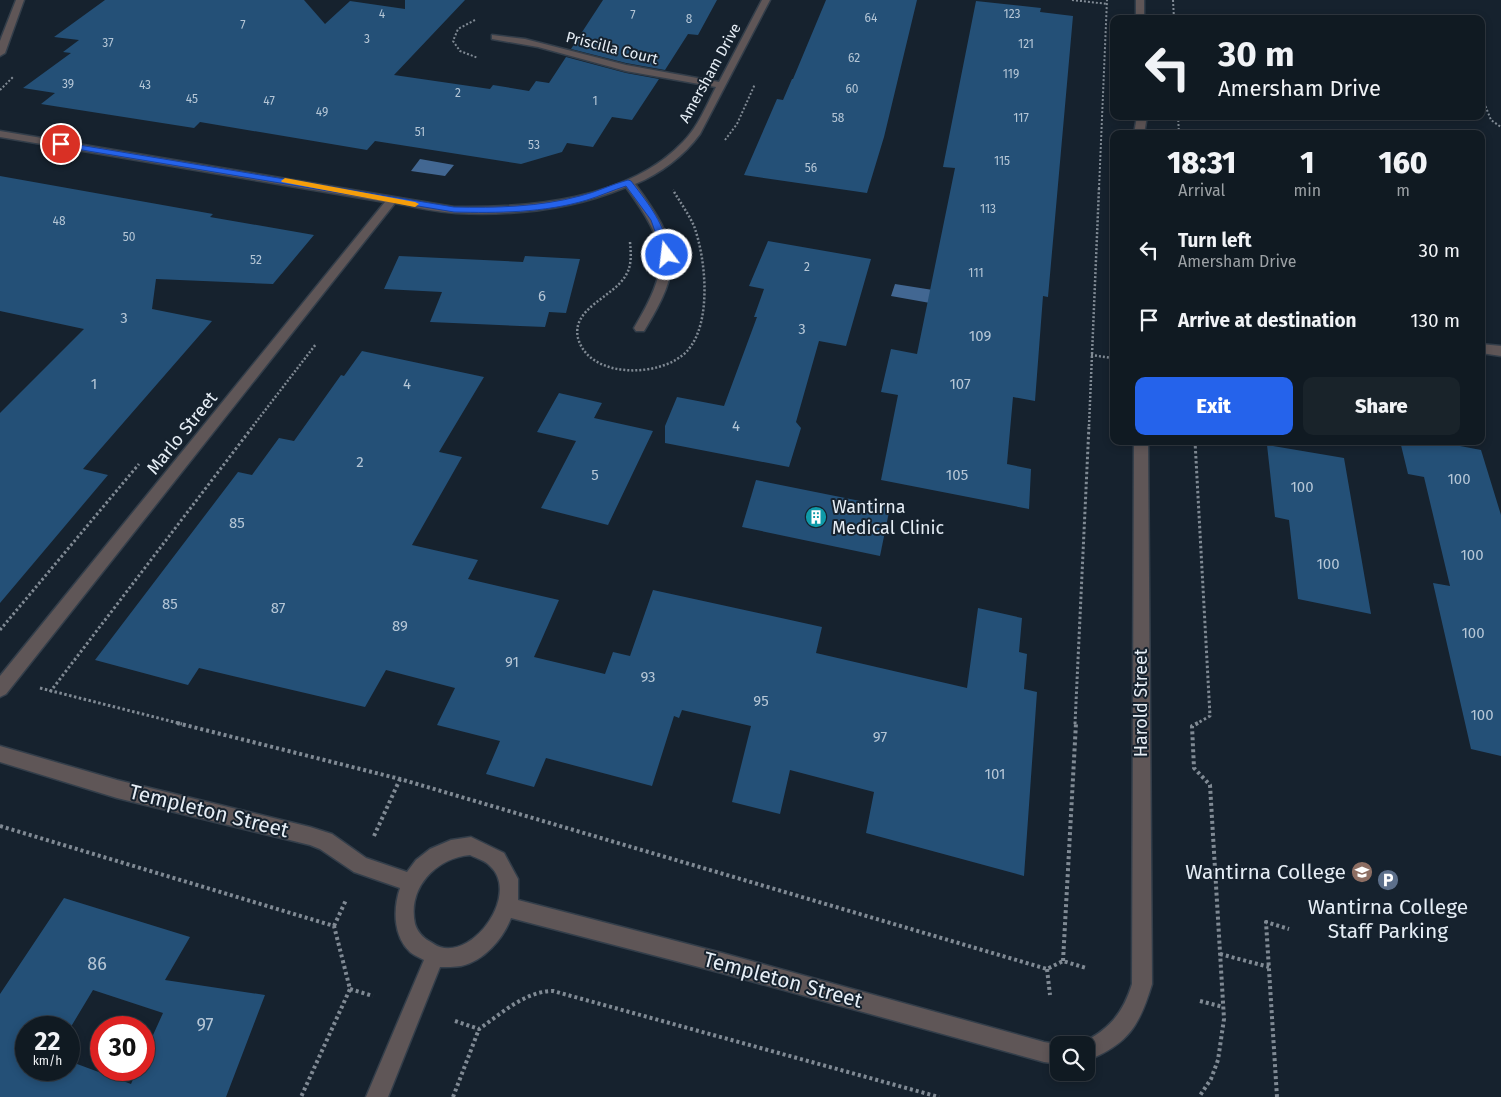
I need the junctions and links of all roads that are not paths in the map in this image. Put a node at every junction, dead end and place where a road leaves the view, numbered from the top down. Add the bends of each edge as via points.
1 (20, 0) edge
2 (766, 0) edge
3 (1140, 0) edge
4 (1140, 15) edge
5 (496, 37) dead end
6 (0, 53) edge
7 (722, 85) junction
8 (0, 134) edge
9 (628, 182) junction
10 (392, 200) junction
11 (640, 328) dead end
12 (1485, 349) edge
13 (1501, 351) edge
14 (1141, 445) edge
15 (0, 689) edge
16 (0, 754) edge
17 (411, 883) junction
18 (508, 907) junction
19 (435, 956) junction
20 (1095, 1048) edge
21 (1050, 1053) edge
22 (377, 1097) edge

1 - 6 street
2 - 7 street, Amersham Drive
3 - 4 street
5 - 7 street, Priscilla Court via 526,40 643,72
7 - 9 street, Amersham Drive via 686,146
8 - 10 street, Amersham Drive
9 - 10 street, Amersham Drive via 584,198 521,209 454,210
9 - 11 street via 655,219 667,255 664,286
10 - 15 street, Marlo Street
12 - 13 street
14 - 20 street, Harold Street via 1142,984 1129,1020 1104,1044
16 - 17 street, Templeton Street via 117,789 310,836 325,841 361,865
17 - 18 street via 431,859 458,847 471,846 489,853 503,866 509,885
17 - 19 street via 403,914 406,928 422,950
18 - 19 street via 492,936 479,947 465,954
18 - 21 street, Templeton Street
19 - 22 street

